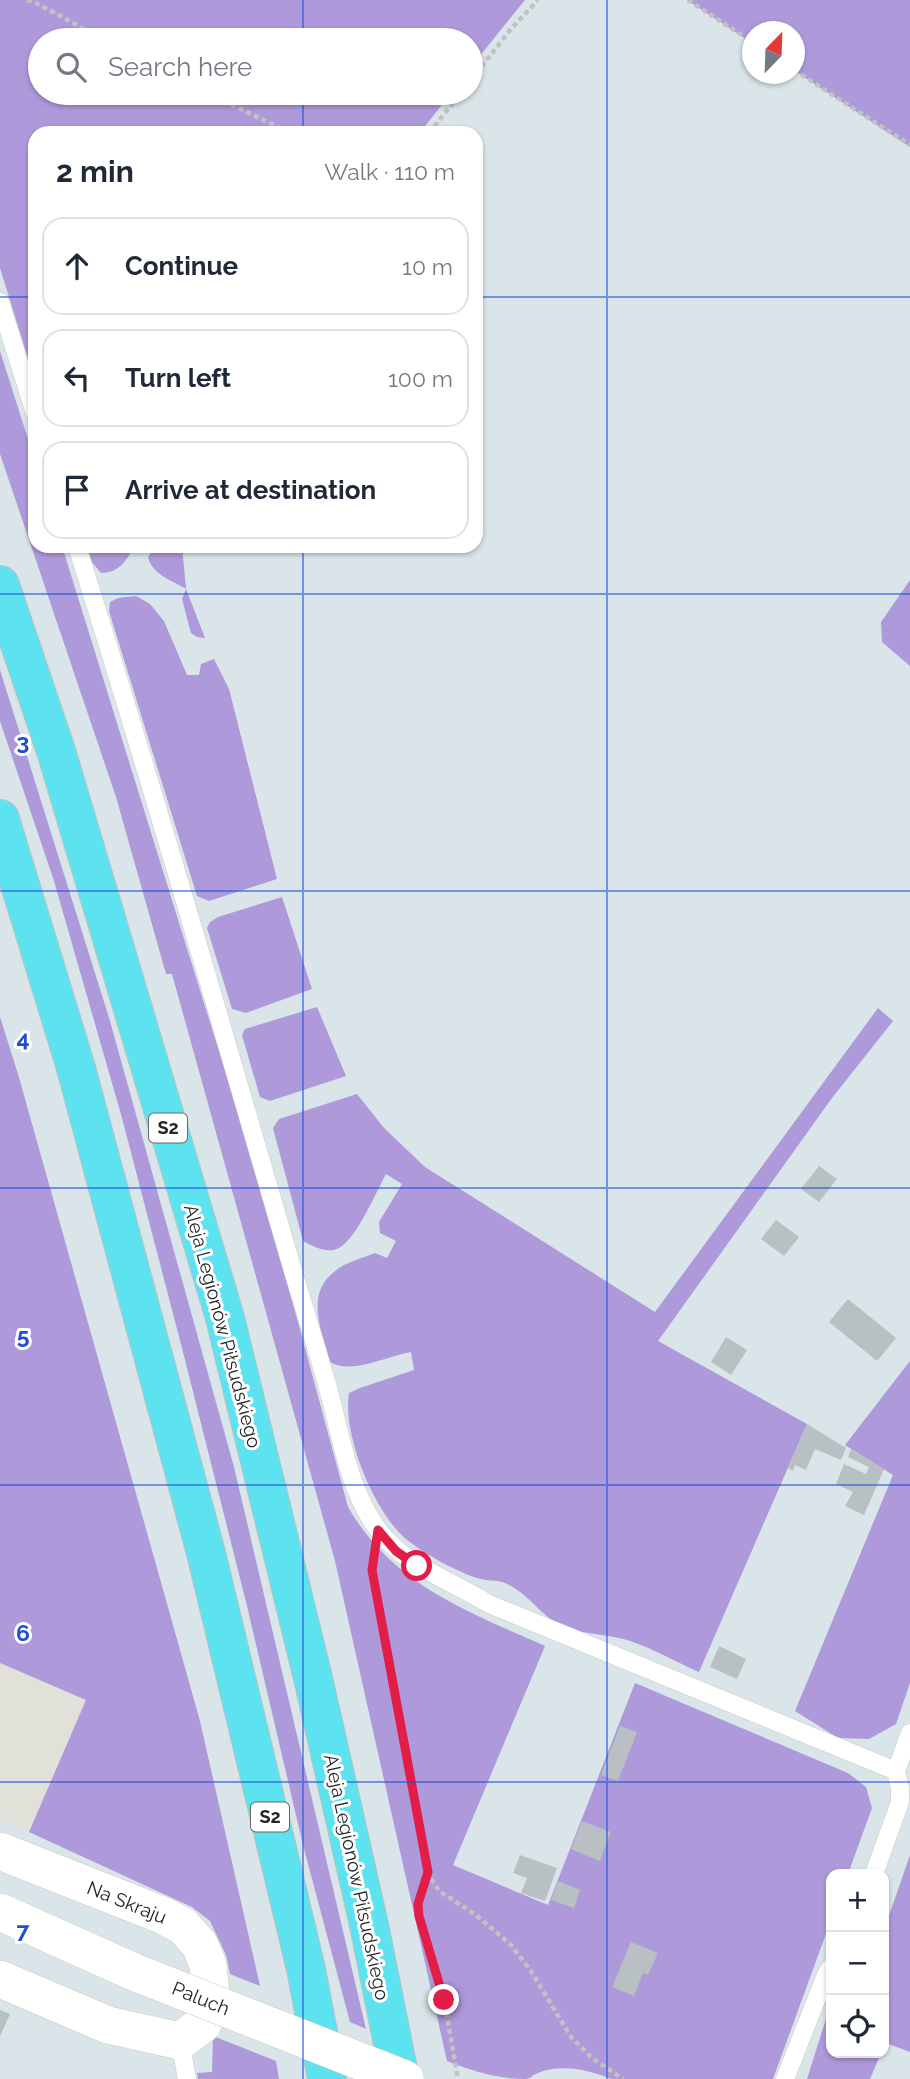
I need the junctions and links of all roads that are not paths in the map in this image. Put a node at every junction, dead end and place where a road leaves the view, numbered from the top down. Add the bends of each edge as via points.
1 (0, 302) edge
2 (28, 391) edge
3 (79, 553) edge
4 (0, 585) edge
5 (0, 819) edge
6 (910, 1733) edge
7 (895, 1771) junction
8 (0, 1851) edge
9 (876, 1869) edge
10 (0, 1912) edge
11 (826, 1977) edge
12 (0, 1979) edge
13 (180, 2042) junction
14 (187, 2079) edge
15 (327, 2079) edge
16 (400, 2079) edge
17 (405, 2079) edge
18 (786, 2079) edge

1 - 2 lane
3 - 7 lane via 353,1482 378,1530 417,1566 489,1604
4 - 16 highway, Aleja Legionów Piłsudskiego / S2 via 57,754 225,1318 319,1704
5 - 15 highway, S2 via 76,1068 207,1557 306,1969
6 - 7 lane
7 - 9 lane via 900,1802
8 - 13 street, Na Skraju via 183,1926 200,1945 211,1994 203,2024
10 - 17 street, Paluch, bridge via 134,1972
11 - 18 lane
12 - 13 street via 108,2025
13 - 14 lane

